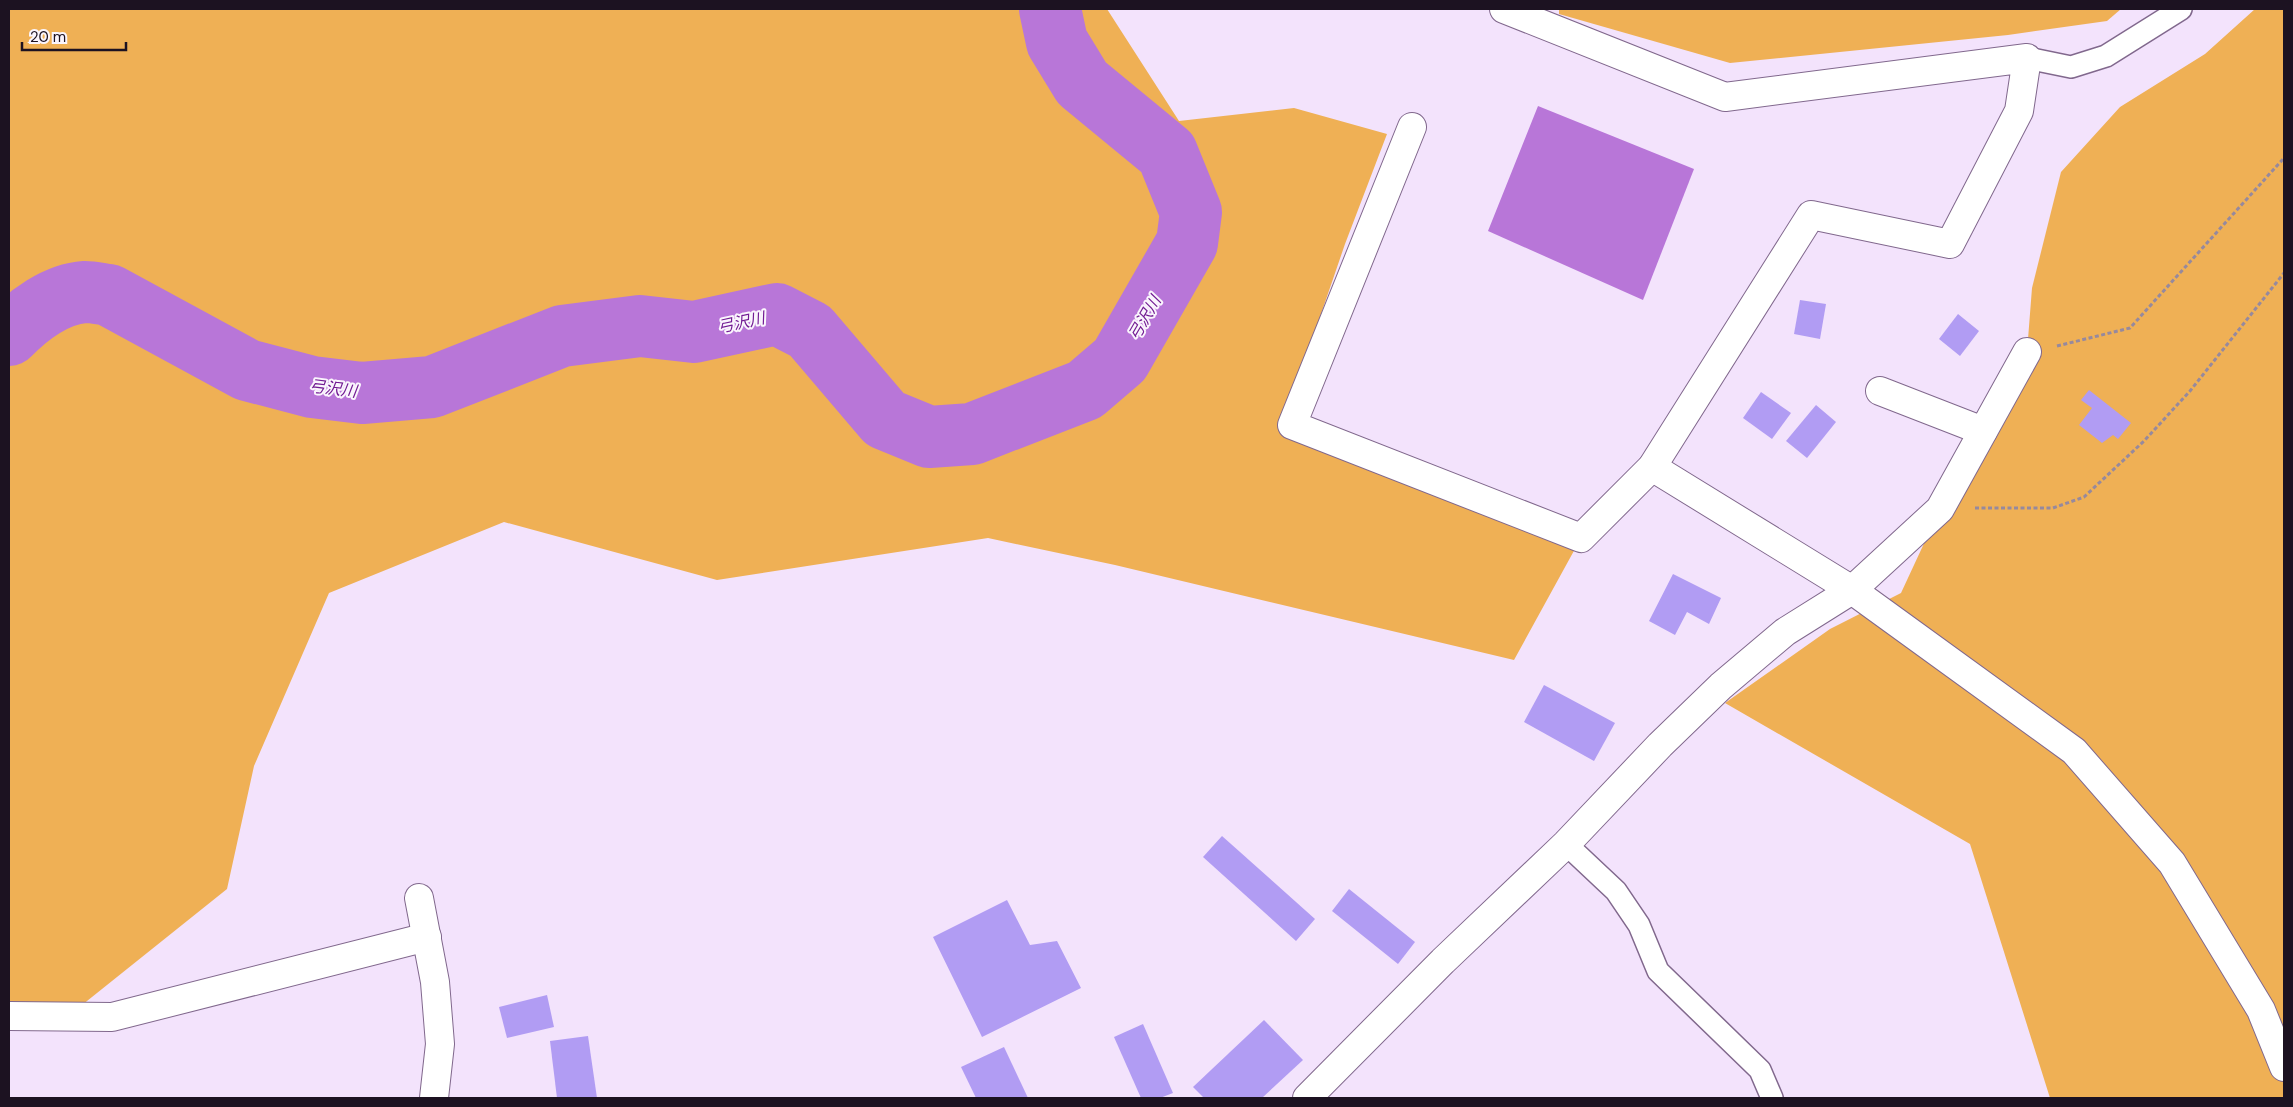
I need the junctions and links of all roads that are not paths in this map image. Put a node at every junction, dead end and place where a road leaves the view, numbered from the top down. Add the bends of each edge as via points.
1 (1504, 9) edge
2 (2181, 9) edge
3 (2028, 58) junction
4 (1412, 127) dead end
5 (2027, 352) road end
6 (1880, 391) dead end
7 (1983, 431) junction
8 (1652, 467) junction
9 (1852, 590) junction
10 (1566, 844) junction
11 (419, 898) dead end
12 (427, 938) junction
13 (9, 1016) edge
14 (2284, 1067) edge
15 (434, 1098) edge
16 (1307, 1098) edge
17 (1772, 1098) edge

1 - 3 street via 1724,97
2 - 3 lane via 2106,56 2070,67
3 - 8 street via 2019,111 1950,244 1811,214
4 - 8 street via 1292,425 1581,538
5 - 7 street
6 - 7 street
7 - 9 street via 1940,508
8 - 9 street
9 - 10 street via 1785,632 1721,686
9 - 14 street via 2074,751 2172,863 2261,1010
10 - 16 street via 1442,961
10 - 17 lane via 1616,891 1639,924 1658,971 1760,1070
11 - 12 street
12 - 13 street via 112,1017
12 - 15 street via 435,982 440,1044

